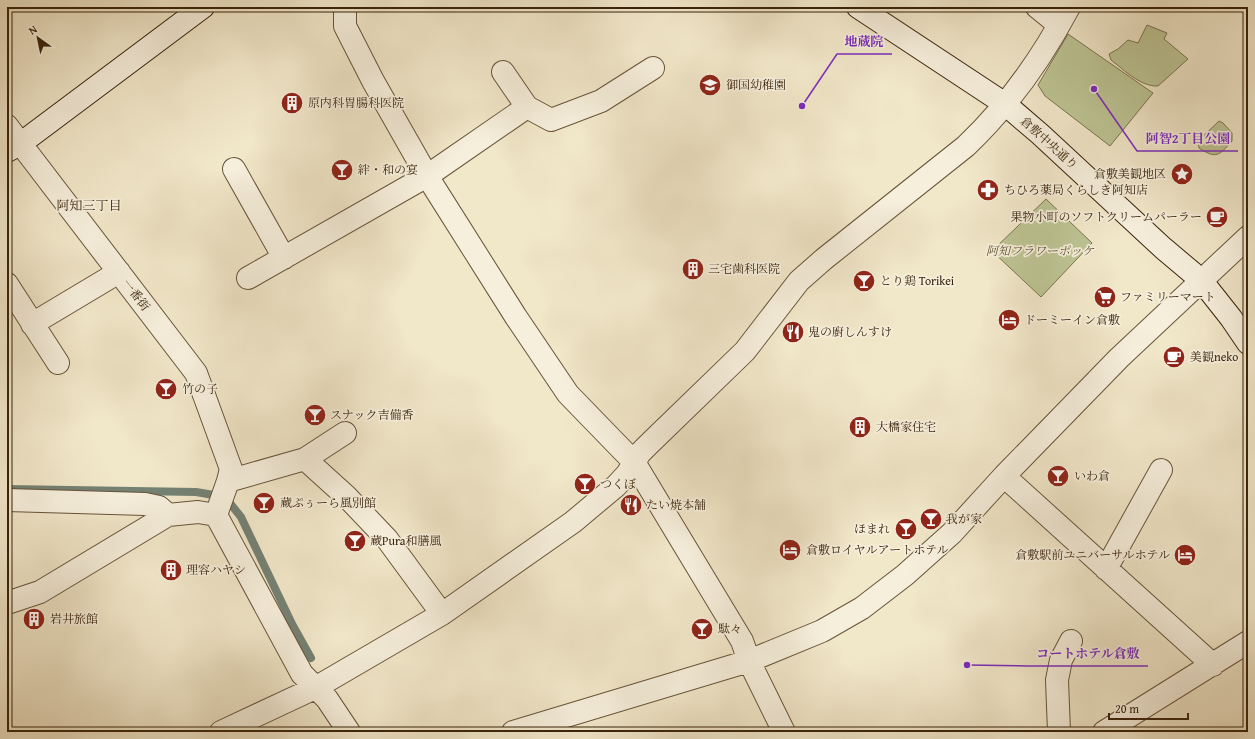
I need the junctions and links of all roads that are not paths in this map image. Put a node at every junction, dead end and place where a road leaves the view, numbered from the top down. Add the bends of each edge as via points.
1 (203, 7) edge
2 (345, 7) edge
3 (858, 7) edge
4 (1037, 7) edge
5 (1064, 16) edge
6 (653, 68) dead end
7 (503, 72) dead end
8 (1005, 104) junction
9 (527, 107) junction
10 (7, 126) edge
11 (14, 147) edge
12 (234, 169) dead end
13 (427, 176) junction
14 (1248, 237) edge
15 (284, 258) junction
16 (119, 272) junction
17 (248, 278) dead end
18 (1201, 280) junction
19 (7, 284) edge
20 (32, 324) junction
21 (1248, 343) edge
22 (58, 363) dead end
23 (345, 433) dead end
24 (306, 459) junction
25 (634, 462) junction
26 (1161, 470) dead end
27 (1004, 476) junction
28 (222, 499) junction
29 (7, 500) edge
30 (168, 514) junction
31 (1106, 569) junction
32 (7, 604) edge
33 (442, 614) junction
34 (1071, 641) dead end
35 (1248, 642) edge
36 (749, 661) junction
37 (1213, 665) junction
38 (315, 688) junction
39 (222, 732) edge
40 (349, 732) edge
41 (513, 732) edge
42 (784, 732) edge
43 (1059, 732) edge
44 (1104, 732) edge

1 - 11 street
2 - 13 street via 344,26
3 - 8 street, 倉敷中央通り
4 - 5 street
5 - 8 street via 1024,81
6 - 9 street via 601,101 551,120
7 - 9 street
8 - 18 street, 倉敷中央通り
8 - 25 street via 966,146 799,281 746,351
9 - 13 street
10 - 11 street, 一番街
11 - 16 street, 一番街
12 - 15 street
13 - 15 street
13 - 25 street via 568,394
14 - 18 street
15 - 17 street
16 - 20 street
16 - 28 street, 一番街 via 196,373 231,469
18 - 21 street, 倉敷中央通り
18 - 27 street via 1119,358
19 - 20 street
20 - 22 street
23 - 24 street
24 - 28 street
24 - 33 street via 387,538
25 - 33 street via 616,486 573,522
25 - 36 street via 742,641
26 - 31 street
27 - 31 street
27 - 36 street via 952,533 905,575 862,608 822,631
28 - 30 street via 198,512
28 - 38 street via 302,674
29 - 30 street via 145,504 159,507
30 - 32 street via 40,592
31 - 37 street
33 - 38 street
34 - 43 street via 1061,660 1057,680
35 - 37 street
36 - 41 street
36 - 42 street
37 - 44 street
38 - 39 street
38 - 40 street via 327,699

